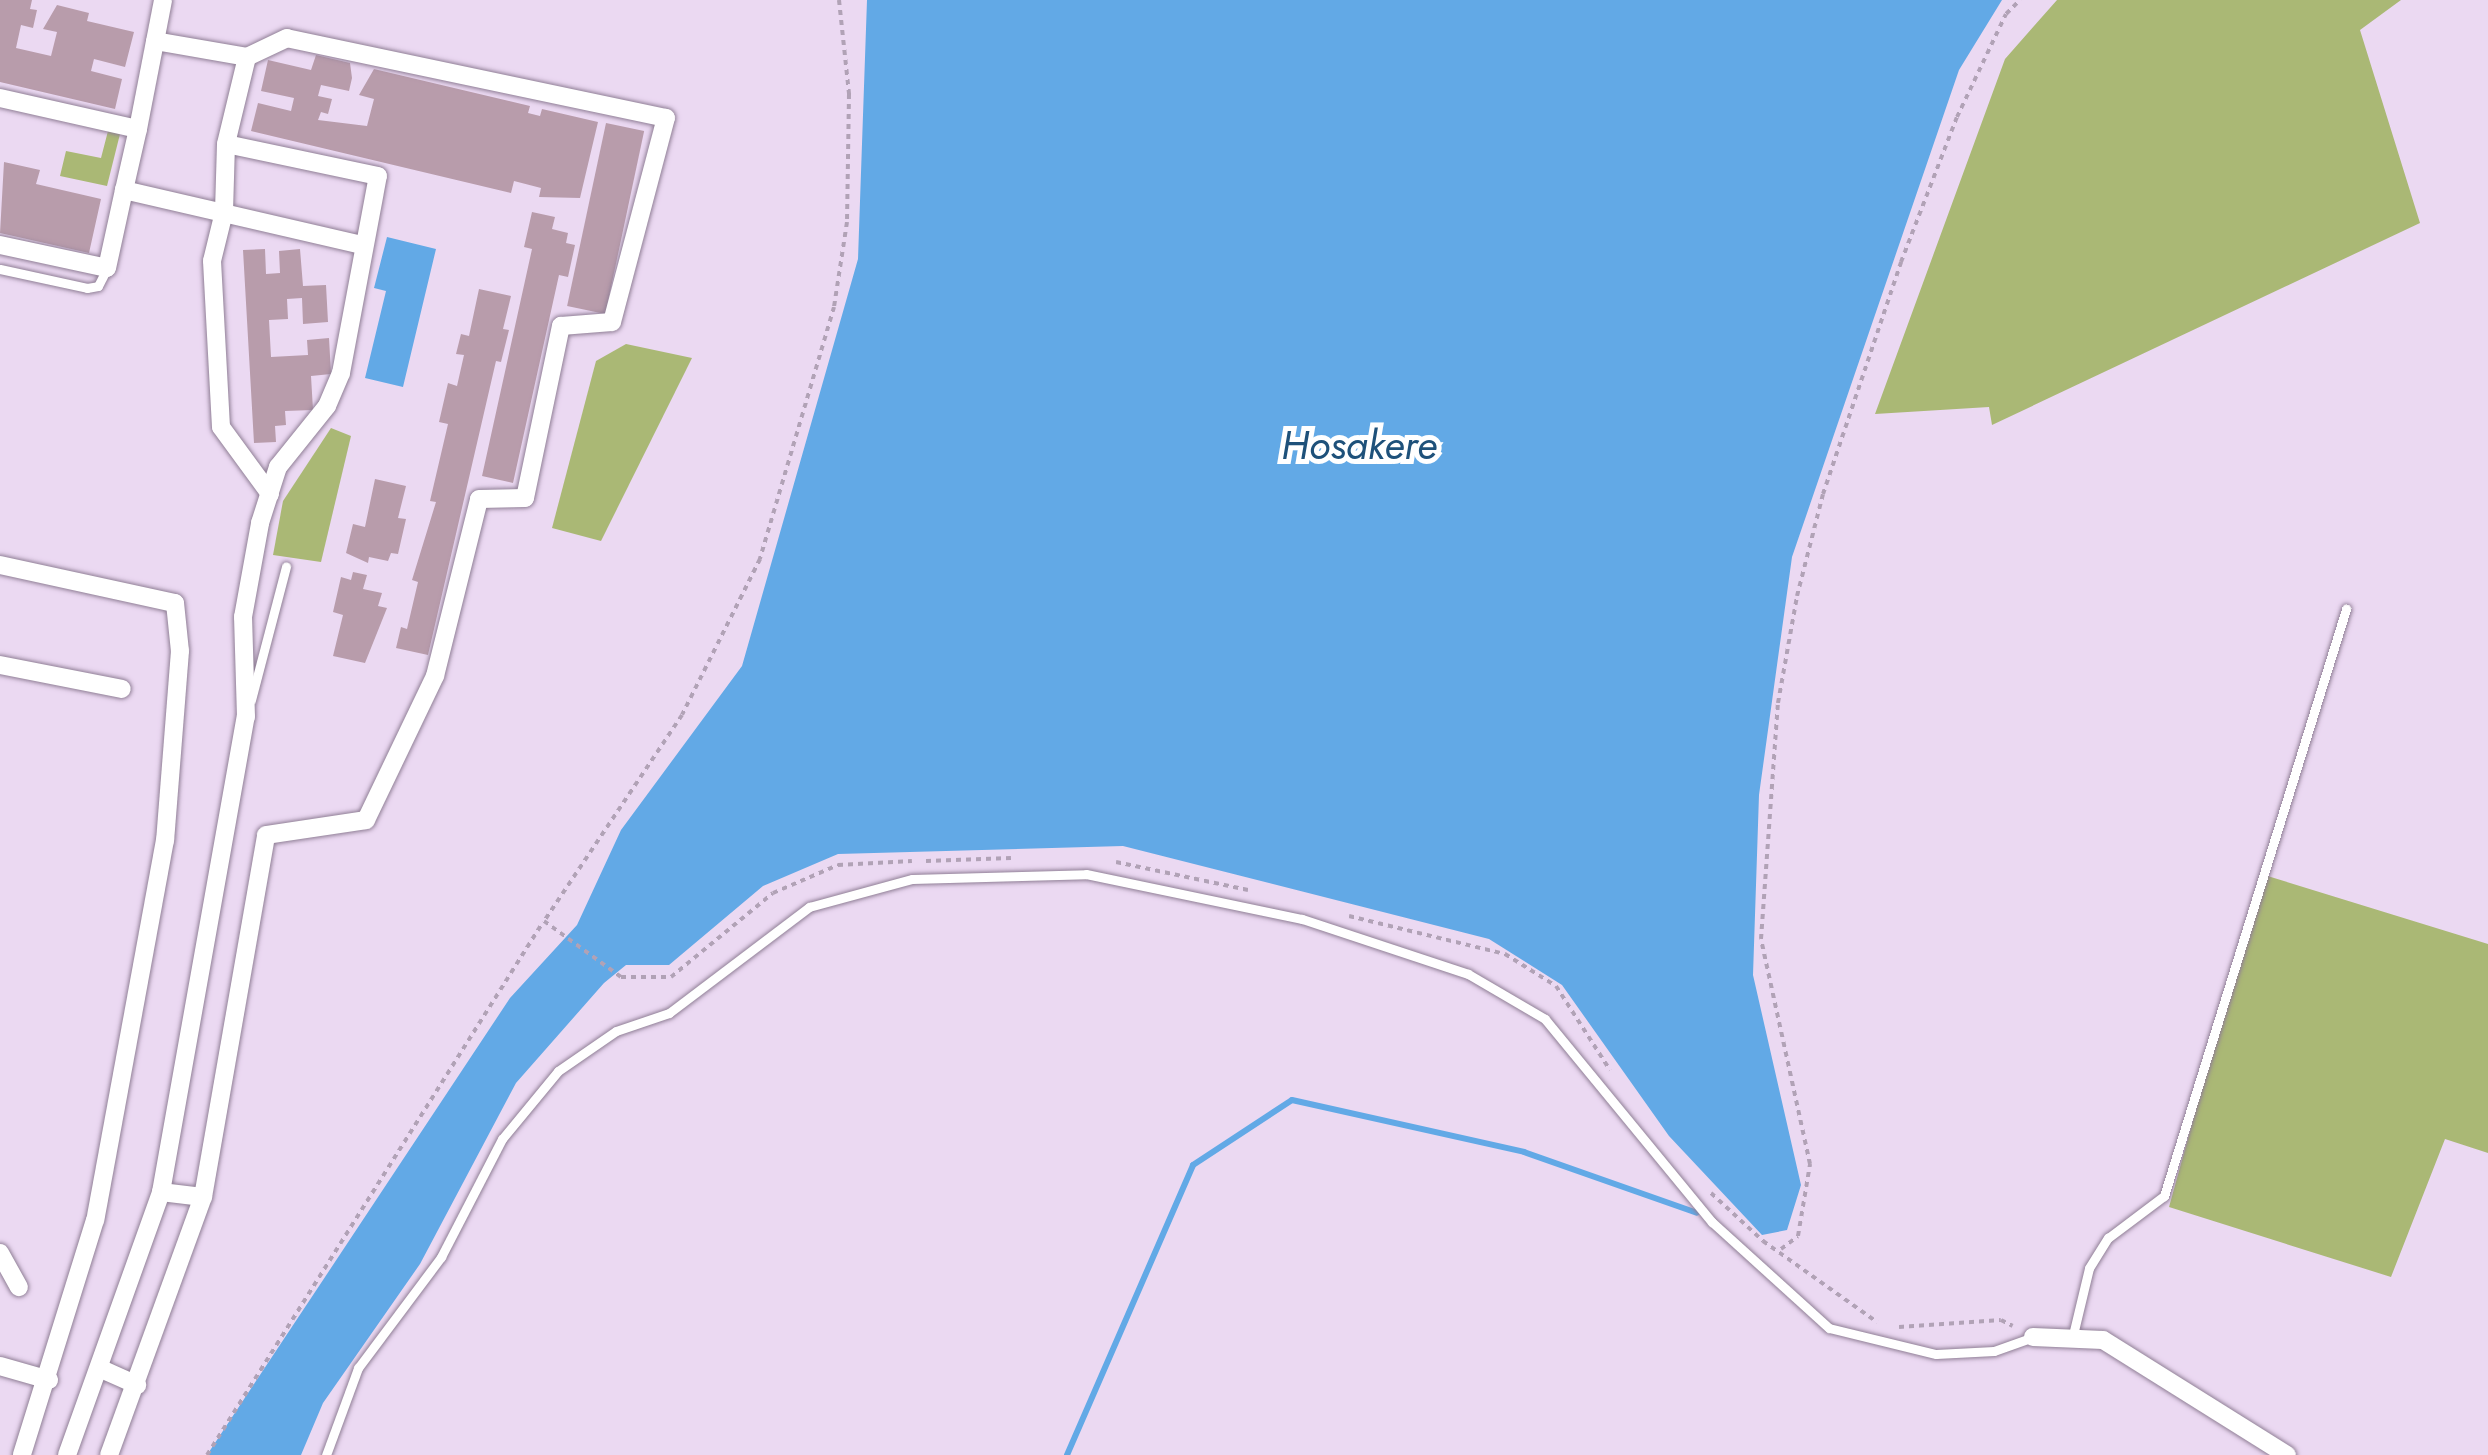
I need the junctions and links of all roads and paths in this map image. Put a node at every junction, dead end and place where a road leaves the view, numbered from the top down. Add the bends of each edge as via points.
1 (163, 0) edge
2 (839, 0) edge
3 (2020, 0) edge
4 (156, 41) junction
5 (247, 57) junction
6 (0, 98) edge
7 (138, 129) junction
8 (226, 144) junction
9 (124, 190) junction
10 (224, 212) junction
11 (362, 245) junction
12 (0, 246) edge
13 (106, 268) junction
14 (0, 269) edge
15 (270, 494) junction
16 (0, 564) edge
17 (286, 567) dead end
18 (2346, 609) dead end
19 (0, 665) edge
20 (122, 688) dead end
21 (246, 717) junction
22 (1024, 859) dead end
23 (1103, 862) dead end
24 (1259, 892) dead end
25 (1334, 912) dead end
26 (544, 921) junction
27 (1619, 1084) dead end
28 (1700, 1183) dead end
29 (161, 1192) junction
30 (203, 1197) junction
31 (1781, 1249) junction
32 (0, 1253) edge
33 (19, 1287) dead end
34 (2033, 1337) junction
35 (2072, 1338) junction
36 (0, 1366) edge
37 (99, 1368) junction
38 (48, 1380) junction
39 (137, 1384) junction
40 (2279, 1454) edge
41 (22, 1455) edge
42 (66, 1455) edge
43 (109, 1455) edge
44 (206, 1455) edge
45 (326, 1455) edge

1 - 4 street
2 - 26 path via 849,94 847,222 834,307 760,559 682,716
3 - 31 path via 2006,14 1957,117 1901,262 1823,494 1797,596 1778,703 1761,938 1810,1164 1798,1236
4 - 5 street
4 - 7 street
5 - 8 street
5 - 30 street via 287,38 666,118 612,322 561,326 524,498 479,499 435,676 366,820 266,834
6 - 7 street
7 - 9 street
8 - 10 street
8 - 11 street via 378,176
9 - 10 street
9 - 13 street
10 - 11 street
10 - 15 street via 212,261 221,426
11 - 15 street via 342,373 327,406 278,467
12 - 13 street
13 - 14 lane via 98,286 86,288
15 - 21 street via 244,617
16 - 38 street via 175,604 180,650 165,840 96,1220
17 - 21 lane
18 - 35 lane via 2164,1196 2108,1238 2089,1268
19 - 20 street
21 - 29 street
22 - 26 path via 838,866 773,893 670,977 621,977
23 - 24 path via 1182,872
25 - 27 path via 1505,954 1556,986
26 - 44 path
28 - 31 path
29 - 30 street
29 - 37 street
30 - 39 street
31 - 34 path via 1884,1328 2001,1320
32 - 33 street
34 - 35 street
34 - 45 lane via 1994,1351 1936,1354 1829,1328 1712,1222 1545,1019 1468,974 1302,919 1086,874 912,879 808,907 669,1013 616,1030 558,1071 502,1139 441,1257 358,1368
35 - 40 street via 2104,1340
36 - 38 street
37 - 39 street
37 - 42 street
38 - 41 street
39 - 43 street

